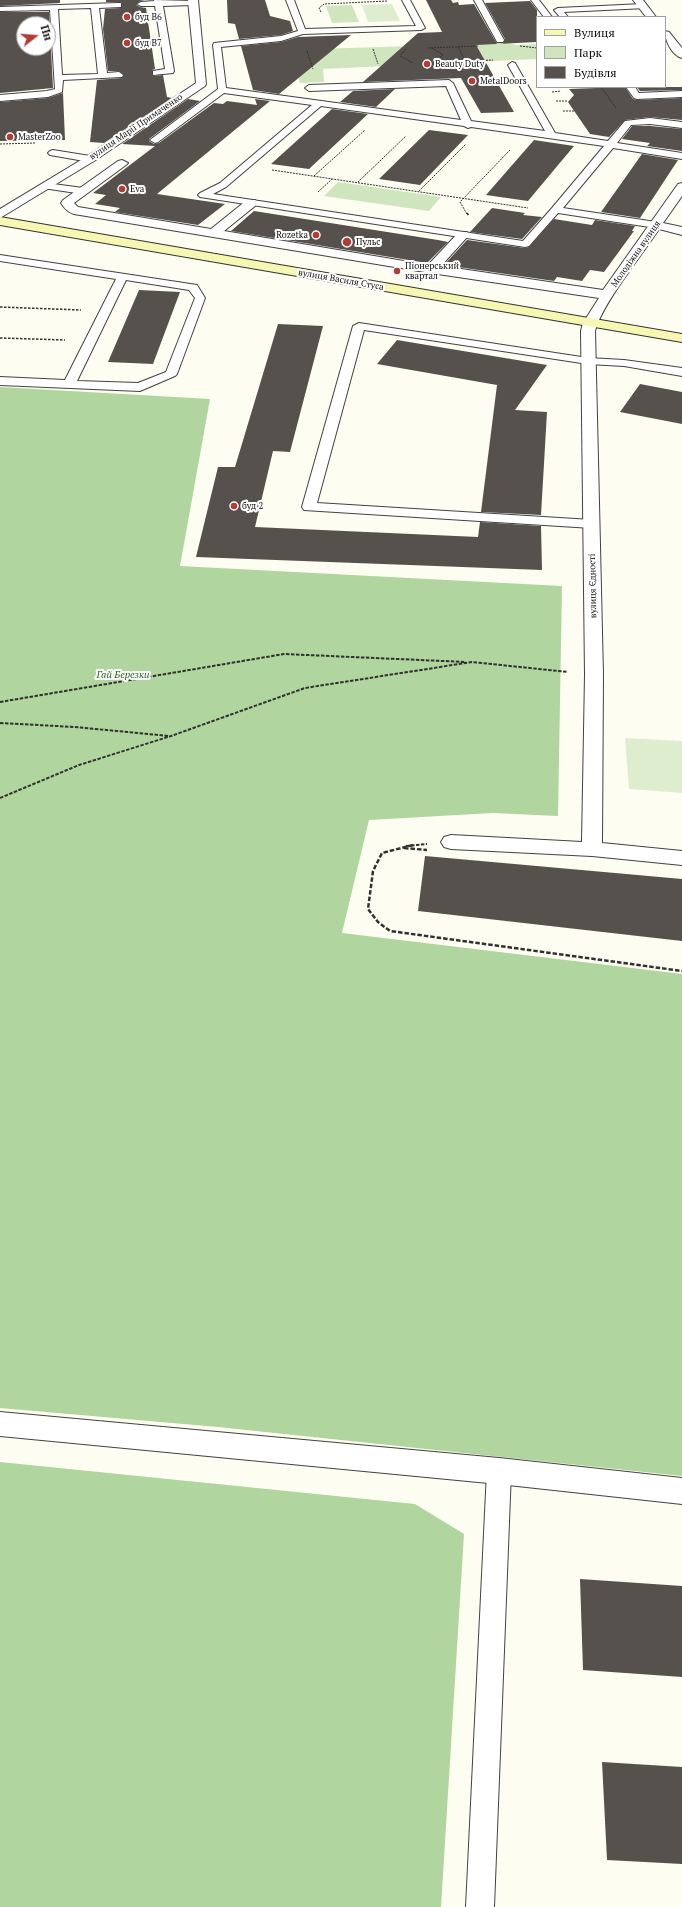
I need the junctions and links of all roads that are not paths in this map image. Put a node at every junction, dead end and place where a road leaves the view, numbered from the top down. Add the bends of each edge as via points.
1 (290, 0) edge
2 (407, 0) edge
3 (478, 0) edge
4 (535, 0) edge
5 (158, 2) edge
6 (193, 2) edge
7 (640, 3) edge
8 (141, 4) dead end
9 (118, 5) dead end
10 (95, 7) junction
11 (54, 8) junction
12 (612, 8) junction
13 (0, 9) edge
14 (547, 16) edge
15 (563, 16) edge
16 (619, 16) edge
17 (650, 16) edge
18 (302, 32) junction
19 (666, 35) edge
20 (500, 40) dead end
21 (682, 55) edge
22 (512, 65) dead end
23 (156, 73) dead end
24 (119, 75) dead end
25 (103, 76) junction
26 (58, 78) junction
27 (309, 88) dead end
28 (631, 88) edge
29 (222, 90) junction
30 (682, 94) edge
31 (0, 98) edge
32 (318, 104) junction
33 (468, 124) junction
34 (682, 125) edge
35 (552, 135) junction
36 (155, 140) dead end
37 (611, 145) junction
38 (52, 153) dead end
39 (682, 156) edge
40 (90, 159) junction
41 (122, 163) dead end
42 (46, 186) junction
43 (682, 187) edge
44 (83, 191) junction
45 (251, 203) junction
46 (556, 210) junction
47 (0, 214) edge
48 (0, 222) edge
49 (656, 225) junction
50 (682, 231) edge
51 (214, 233) junction
52 (463, 235) junction
53 (0, 258) edge
54 (431, 269) junction
55 (122, 276) junction
56 (607, 295) junction
57 (590, 323) junction
58 (682, 338) edge
59 (588, 361) junction
60 (682, 372) edge
61 (0, 381) edge
62 (69, 384) junction
63 (592, 524) junction
64 (452, 842) road end
65 (592, 849) junction
66 (682, 858) edge
67 (0, 1424) edge
68 (499, 1471) junction
69 (682, 1491) edge
70 (480, 1907) edge

1 - 18 lane
2 - 18 lane via 422,28
3 - 20 lane
4 - 14 lane
5 - 6 lane
5 - 8 lane
5 - 23 lane via 170,71
6 - 40 street, вулиця Марії Примаченко via 201,84
7 - 12 lane
7 - 17 street
9 - 10 lane
10 - 11 lane
10 - 25 lane
11 - 13 lane
11 - 26 lane via 51,19
12 - 15 lane via 558,10
12 - 16 lane
18 - 29 lane via 280,40 229,42 217,45
19 - 21 street
22 - 35 lane
24 - 25 lane
25 - 26 lane
26 - 31 lane via 59,90 55,92 38,96
27 - 33 lane via 449,83
28 - 30 lane via 637,96
29 - 32 lane
29 - 36 lane
32 - 33 lane
32 - 45 lane via 223,185 203,195
33 - 35 lane
34 - 37 lane via 628,123
35 - 37 lane
37 - 39 lane
37 - 46 lane
38 - 40 lane
40 - 42 street, вулиця Марії Примаченко
41 - 44 street
42 - 44 lane
42 - 47 street, вулиця Марії Примаченко
43 - 49 street, Молодіжна вулиця
44 - 51 street via 67,203 74,210
45 - 51 street
45 - 52 lane
46 - 49 lane
46 - 52 lane via 526,244
48 - 57 main road, вулиця Василя Стуса
49 - 50 street
49 - 56 street, Молодіжна вулиця
51 - 54 street
52 - 54 street
53 - 55 lane
54 - 56 street
55 - 62 lane
55 - 62 lane via 193,287 200,298 171,374 140,387
56 - 57 street, Молодіжна вулиця
57 - 58 main road, вулиця Василя Стуса
57 - 59 street, вулиця Єдності
59 - 60 lane via 624,363
59 - 63 street, вулиця Єдності
59 - 63 lane via 359,326 309,507
61 - 62 lane
63 - 65 street, вулиця Єдності
64 - 65 street
65 - 66 street
67 - 68 street
68 - 69 street
68 - 70 lane

